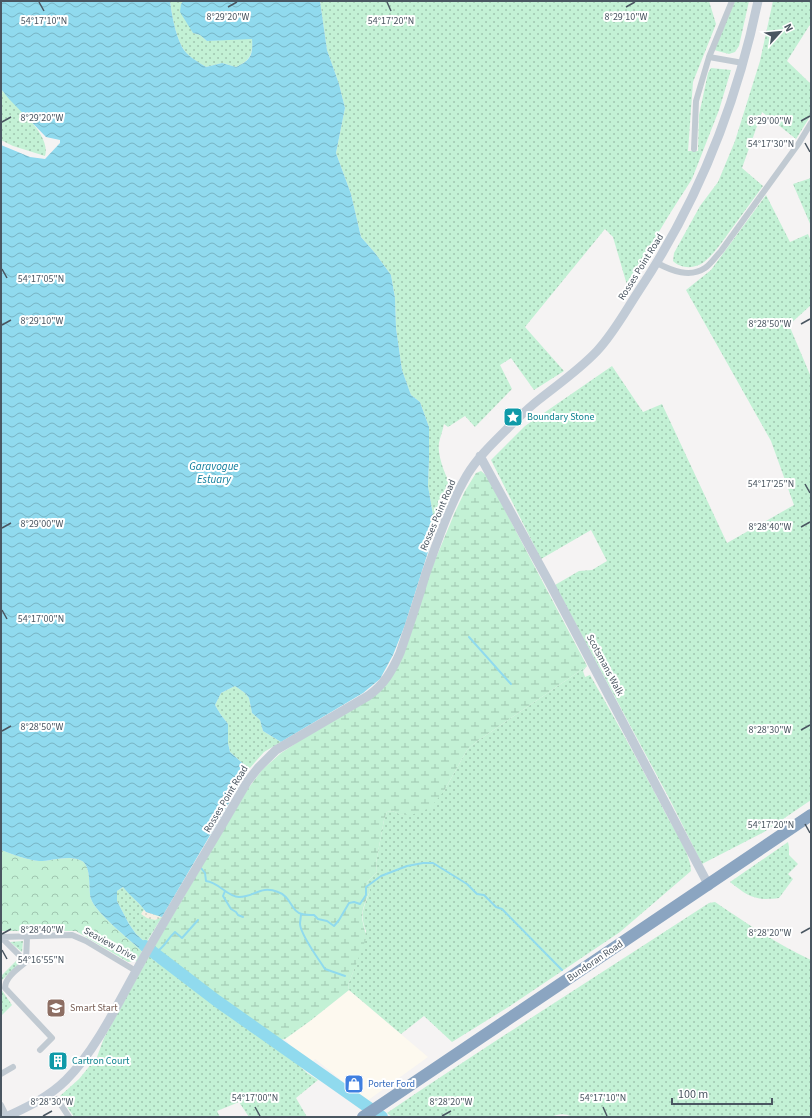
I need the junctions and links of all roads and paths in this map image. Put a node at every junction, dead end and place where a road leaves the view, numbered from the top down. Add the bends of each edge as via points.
1 (732, 1) edge
2 (758, 1) edge
3 (709, 57) junction
4 (743, 63) junction
5 (811, 123) edge
6 (694, 149) dead end
7 (657, 263) junction
8 (480, 456) junction
9 (811, 815) edge
10 (709, 886) junction
11 (1, 937) edge
12 (27, 937) junction
13 (26, 962) junction
14 (136, 971) junction
15 (40, 1050) dead end
16 (13, 1067) dead end
17 (1, 1074) edge
18 (57, 1099) dead end
19 (1, 1105) edge
20 (7, 1117) edge
21 (69, 1117) edge
22 (364, 1117) edge

1 - 3 street
2 - 4 main road, Rosses Point Road
3 - 4 street
3 - 6 street via 696,101
4 - 7 main road, Rosses Point Road via 726,120 702,178
5 - 7 street via 721,251 706,268 690,273 677,272
7 - 8 main road, Rosses Point Road via 598,350 527,410
8 - 10 main road, Scotsmans Walk
8 - 14 main road, Rosses Point Road via 453,502 400,653 386,679 368,696 276,750 258,768 247,782
9 - 10 highway, Bundoran Road
10 - 22 highway, Bundoran Road
11 - 12 street, Seaview Drive
11 - 13 street, Seaview Drive
12 - 13 street
12 - 14 street, Seaview Drive via 77,937
13 - 15 street via 7,980 4,988 52,1038
14 - 20 main road, Rosses Point Road via 98,1038 67,1079 53,1092
16 - 17 street
18 - 21 street
19 - 20 street

